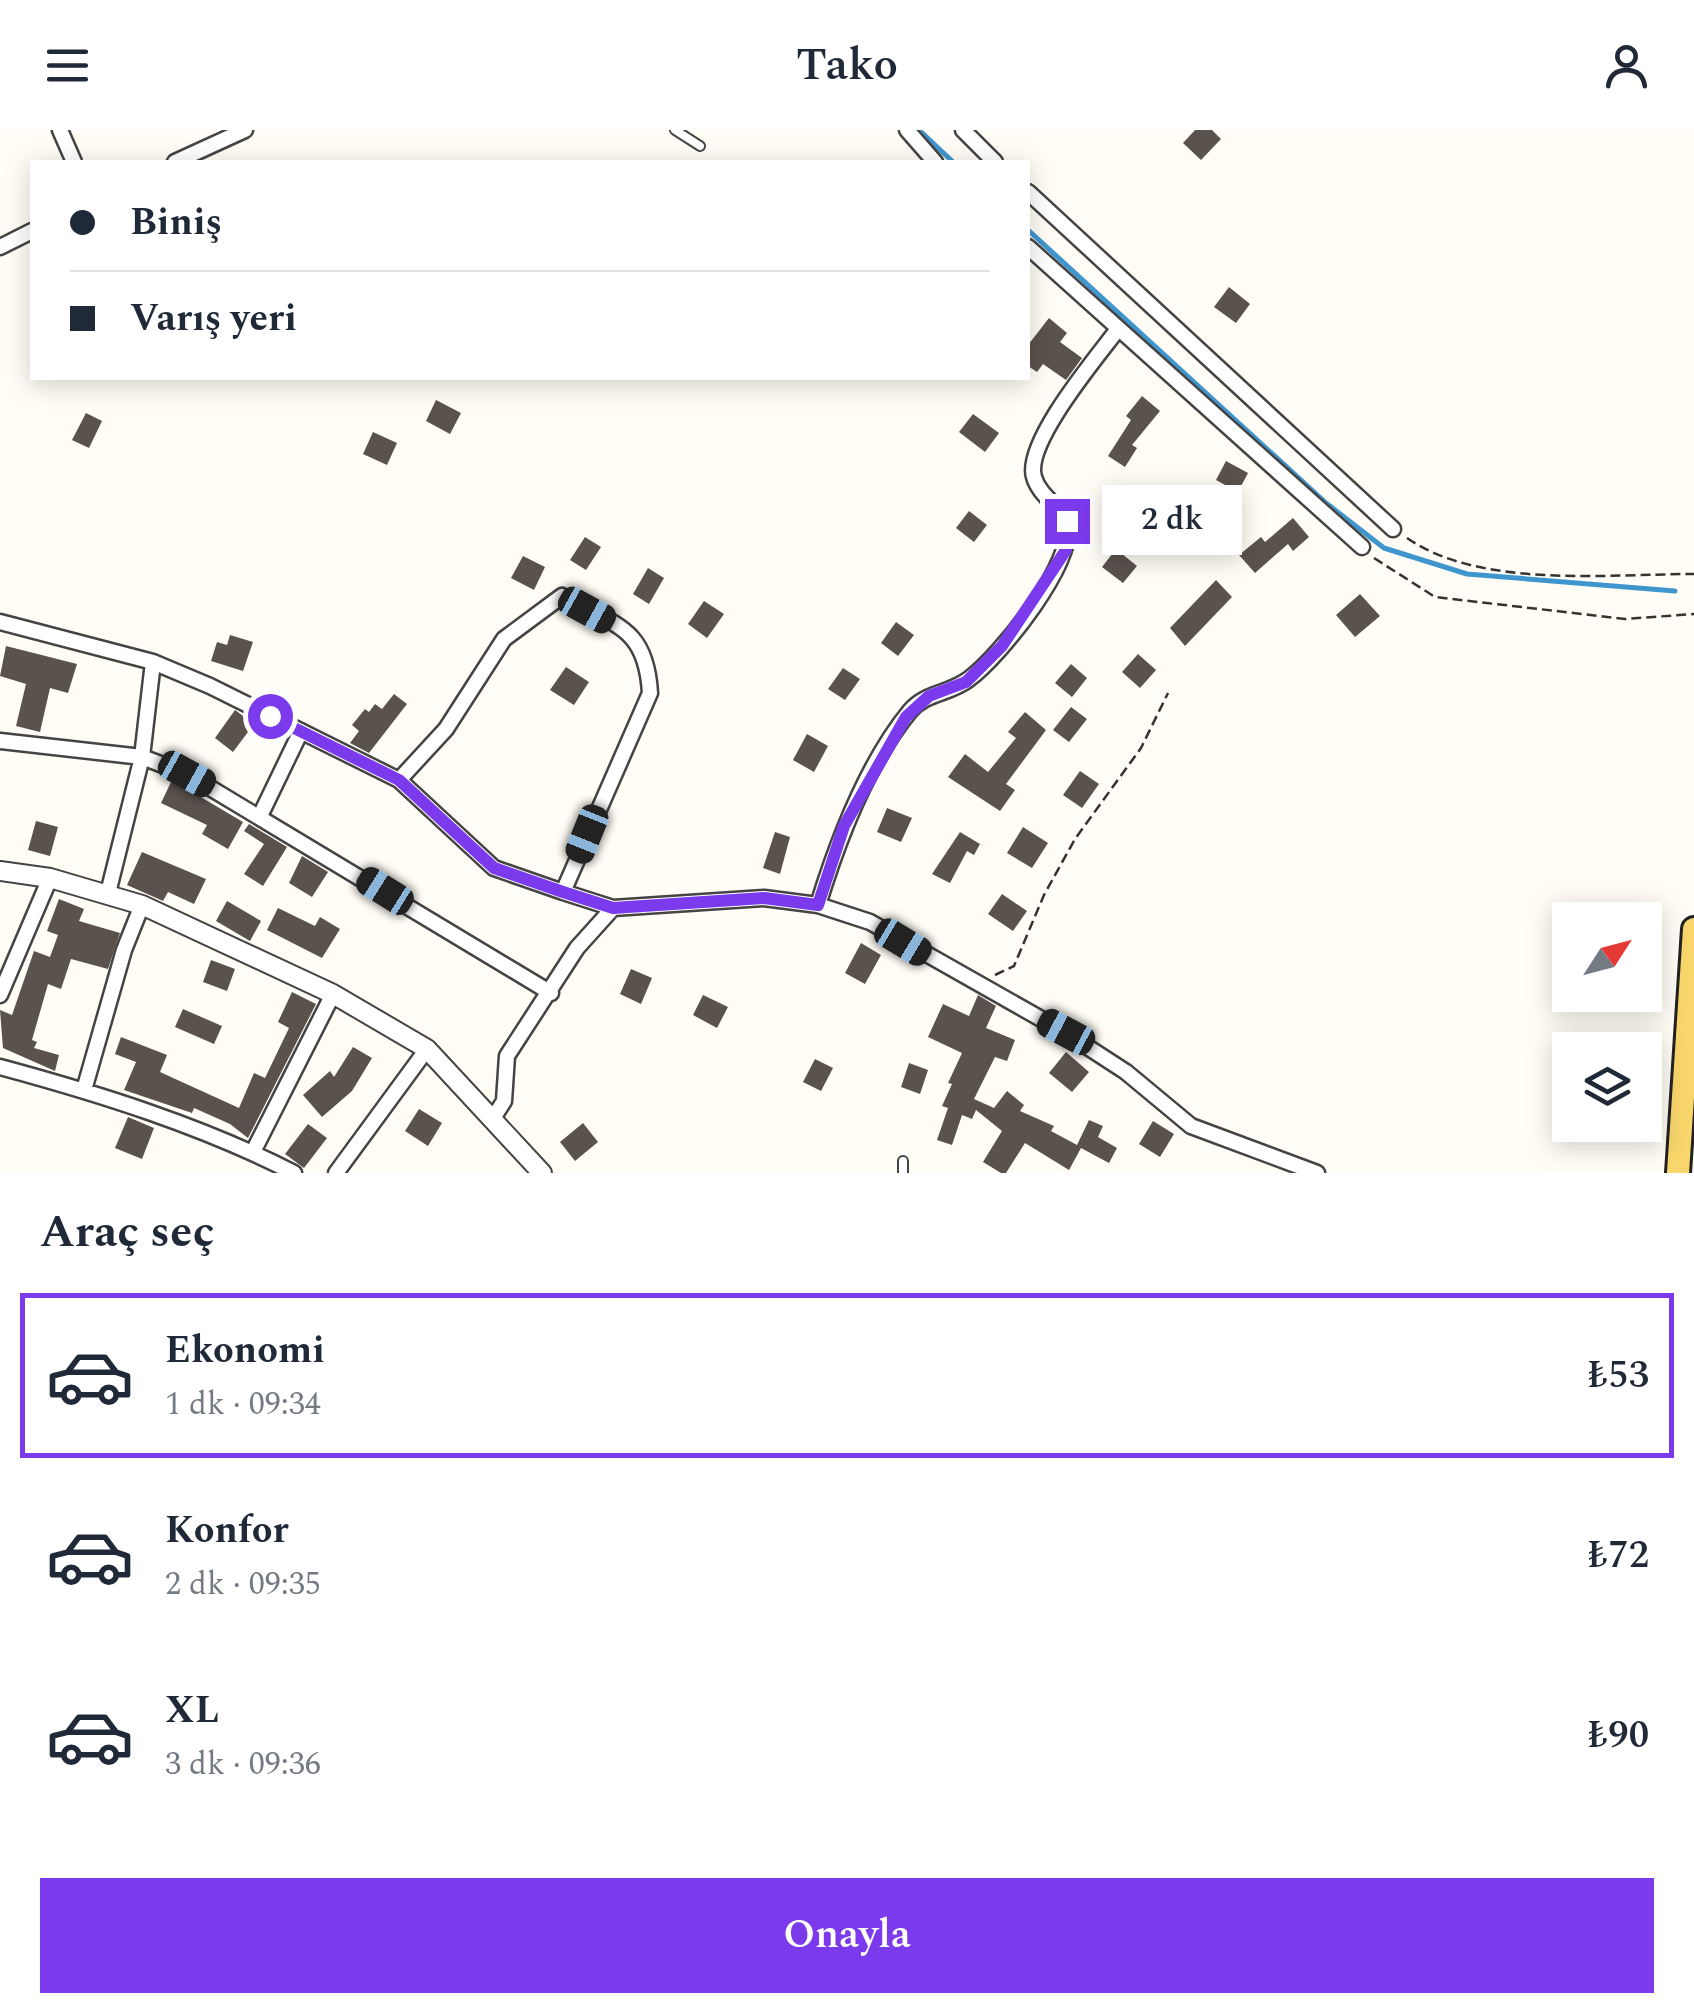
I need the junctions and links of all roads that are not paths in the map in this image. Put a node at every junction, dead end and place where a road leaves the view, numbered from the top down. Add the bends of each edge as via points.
1 (60, 130) edge
2 (245, 130) edge
3 (674, 130) edge
4 (907, 130) edge
5 (963, 130) edge
6 (700, 146) dead end
7 (73, 160) edge
8 (180, 160) edge
9 (933, 160) edge
10 (993, 160) edge
11 (1030, 194) edge
12 (30, 232) edge
13 (0, 248) edge
14 (1030, 249) edge
15 (1118, 329) junction
16 (1393, 529) road end
17 (1362, 546) road end
18 (0, 622) edge
19 (153, 662) junction
20 (301, 731) junction
21 (0, 741) edge
22 (142, 756) junction
23 (399, 780) junction
24 (260, 816) junction
25 (0, 871) edge
26 (50, 878) junction
27 (108, 892) junction
28 (563, 892) junction
29 (142, 904) junction
30 (818, 905) junction
31 (613, 908) junction
32 (1694, 928) edge
33 (551, 993) junction
34 (333, 994) junction
35 (0, 995) edge
36 (427, 1049) junction
37 (0, 1067) edge
38 (84, 1090) junction
39 (492, 1120) junction
40 (253, 1152) junction
41 (903, 1161) dead end
42 (294, 1173) edge
43 (336, 1173) edge
44 (542, 1173) edge
45 (903, 1173) edge
46 (1317, 1173) edge
47 (1678, 1173) edge

1 - 7 street
2 - 8 street
3 - 6 lane
4 - 9 street
5 - 10 street
11 - 16 street
12 - 13 street
14 - 15 street
15 - 17 street
15 - 30 street via 1034,456 1037,486 1067,521 1066,550 1020,622 975,675 929,696 906,717 844,826
18 - 19 street
19 - 20 street
19 - 22 street
20 - 23 street
20 - 24 street
21 - 22 street
22 - 24 street
22 - 27 street
23 - 28 street via 494,868
23 - 28 street via 446,729 504,639 562,596 638,638 650,693
24 - 33 street
25 - 26 street
26 - 27 street
26 - 35 street
27 - 29 street
28 - 31 street
29 - 34 street
29 - 38 street
30 - 31 street via 764,898
30 - 46 street via 870,922 1066,1032 1192,1126
31 - 33 street via 577,948
32 - 47 main road
33 - 39 street via 507,1056 504,1101
34 - 36 street
34 - 40 street
36 - 39 street
36 - 43 street
37 - 38 street
38 - 40 street
39 - 44 street
40 - 42 street
41 - 45 lane

